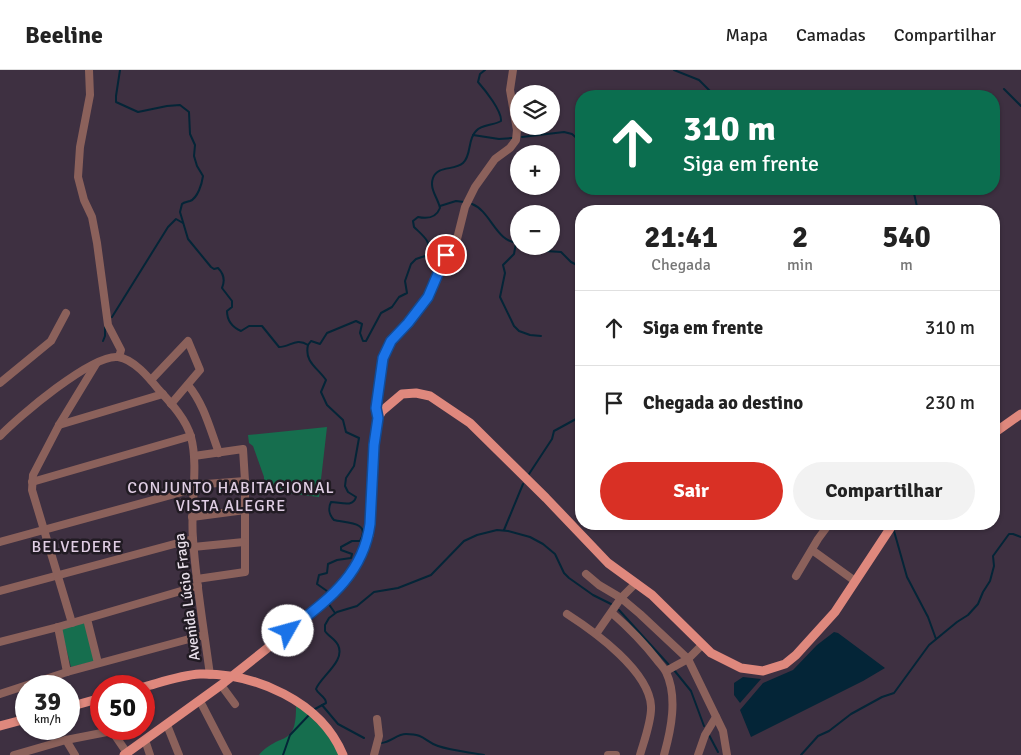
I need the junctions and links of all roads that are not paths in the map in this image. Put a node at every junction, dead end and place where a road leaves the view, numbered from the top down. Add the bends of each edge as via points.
1 (89, 70) edge
2 (514, 70) edge
3 (66, 313) dead end
4 (119, 357) junction
5 (97, 362) junction
6 (151, 380) junction
7 (0, 383) edge
8 (188, 386) junction
9 (163, 394) junction
10 (171, 404) junction
11 (1021, 414) edge
12 (378, 418) junction
13 (59, 425) junction
14 (1000, 429) edge
15 (0, 436) edge
16 (191, 436) junction
17 (218, 452) junction
18 (194, 456) junction
19 (245, 481) junction
20 (32, 482) junction
21 (193, 487) junction
22 (245, 510) junction
23 (192, 517) junction
24 (575, 528) edge
25 (44, 529) junction
26 (577, 530) edge
27 (826, 530) edge
28 (889, 530) edge
29 (0, 542) edge
30 (244, 542) junction
31 (193, 543) junction
32 (812, 550) junction
33 (586, 574) dead end
34 (57, 575) junction
35 (796, 576) dead end
36 (855, 581) junction
37 (197, 582) junction
38 (636, 583) junction
39 (0, 592) edge
40 (621, 598) junction
41 (612, 612) junction
42 (567, 614) dead end
43 (86, 619) junction
44 (72, 623) junction
45 (58, 627) junction
46 (596, 634) junction
47 (204, 635) junction
48 (0, 642) edge
49 (702, 645) junction
50 (688, 659) junction
51 (98, 663) junction
52 (666, 671) junction
53 (67, 672) junction
54 (210, 675) junction
55 (231, 677) junction
56 (155, 684) edge
57 (221, 685) junction
58 (0, 694) edge
59 (200, 701) junction
60 (234, 704) dead end
61 (716, 717) junction
62 (377, 719) dead end
63 (15, 722) edge
64 (167, 725) junction
65 (0, 726) edge
66 (155, 733) edge
67 (80, 737) edge
68 (66, 740) joint
69 (145, 740) joint
70 (125, 754) edge
71 (14, 755) edge
72 (75, 755) edge
73 (150, 755) edge
74 (179, 755) edge
75 (228, 755) edge
76 (343, 755) edge
77 (374, 755) edge
78 (608, 755) edge
79 (616, 755) edge
80 (640, 755) edge
81 (664, 755) edge
82 (698, 755) edge
83 (727, 755) edge

1 - 4 street via 90,95 78,177 92,217 108,325 121,350
2 - 12 street via 510,90 516,140 495,159 469,196 457,239 446,255 428,297 387,347 376,408
3 - 7 street via 50,342
4 - 5 street
4 - 6 street, Avenida Lúcio Fraga
5 - 13 street
5 - 15 street via 65,382
6 - 8 street via 188,341 200,370
6 - 9 street, Avenida Lúcio Fraga
8 - 10 street
8 - 17 street via 205,413
9 - 10 street, Avenida Lúcio Fraga
9 - 13 street
10 - 16 street, Avenida Lúcio Fraga
11 - 14 main road
12 - 24 main road via 402,394 423,394 437,400 470,423
12 - 55 main road via 369,535 356,565 328,598
13 - 20 street
16 - 18 street, Avenida Lúcio Fraga
16 - 20 street
17 - 18 street
17 - 19 street via 243,450
18 - 21 street, Avenida Lúcio Fraga
19 - 21 street
19 - 22 street
20 - 25 street
21 - 23 street, Avenida Lúcio Fraga
21 - 25 street
22 - 23 street
22 - 30 street
23 - 31 street, Avenida Lúcio Fraga
25 - 29 street
25 - 34 street
26 - 38 main road via 608,563
27 - 32 street
28 - 36 main road
30 - 31 street
30 - 37 street via 245,572
31 - 34 street
31 - 37 street, Avenida Lúcio Fraga
32 - 35 street
32 - 36 street
33 - 40 street
34 - 39 street
34 - 44 street
36 - 49 main road via 835,612 785,664 763,671 741,668 719,658
37 - 43 street
37 - 47 street, Avenida Lúcio Fraga
38 - 40 street
38 - 49 main road
40 - 41 street
40 - 50 street
41 - 46 street
41 - 52 street
42 - 46 street
43 - 44 street
43 - 51 street
44 - 45 street
45 - 48 street
45 - 53 street
46 - 80 street via 632,668 648,689 652,707
47 - 51 street
47 - 54 street, Avenida Lúcio Fraga
49 - 50 street
50 - 52 street
50 - 61 street
51 - 53 street
52 - 81 street via 672,707
53 - 58 street
54 - 55 main road
54 - 56 main road via 184,676
55 - 57 main road
55 - 76 main road via 269,687 307,709 324,726
57 - 59 main road
57 - 60 street
59 - 64 main road
59 - 75 street
61 - 82 street
61 - 83 street via 723,731
62 - 77 street via 379,730
63 - 65 main road
64 - 66 main road
64 - 74 street
67 - 70 street via 112,731
68 - 71 street
68 - 72 street
69 - 70 main road
69 - 73 street
78 - 79 street

